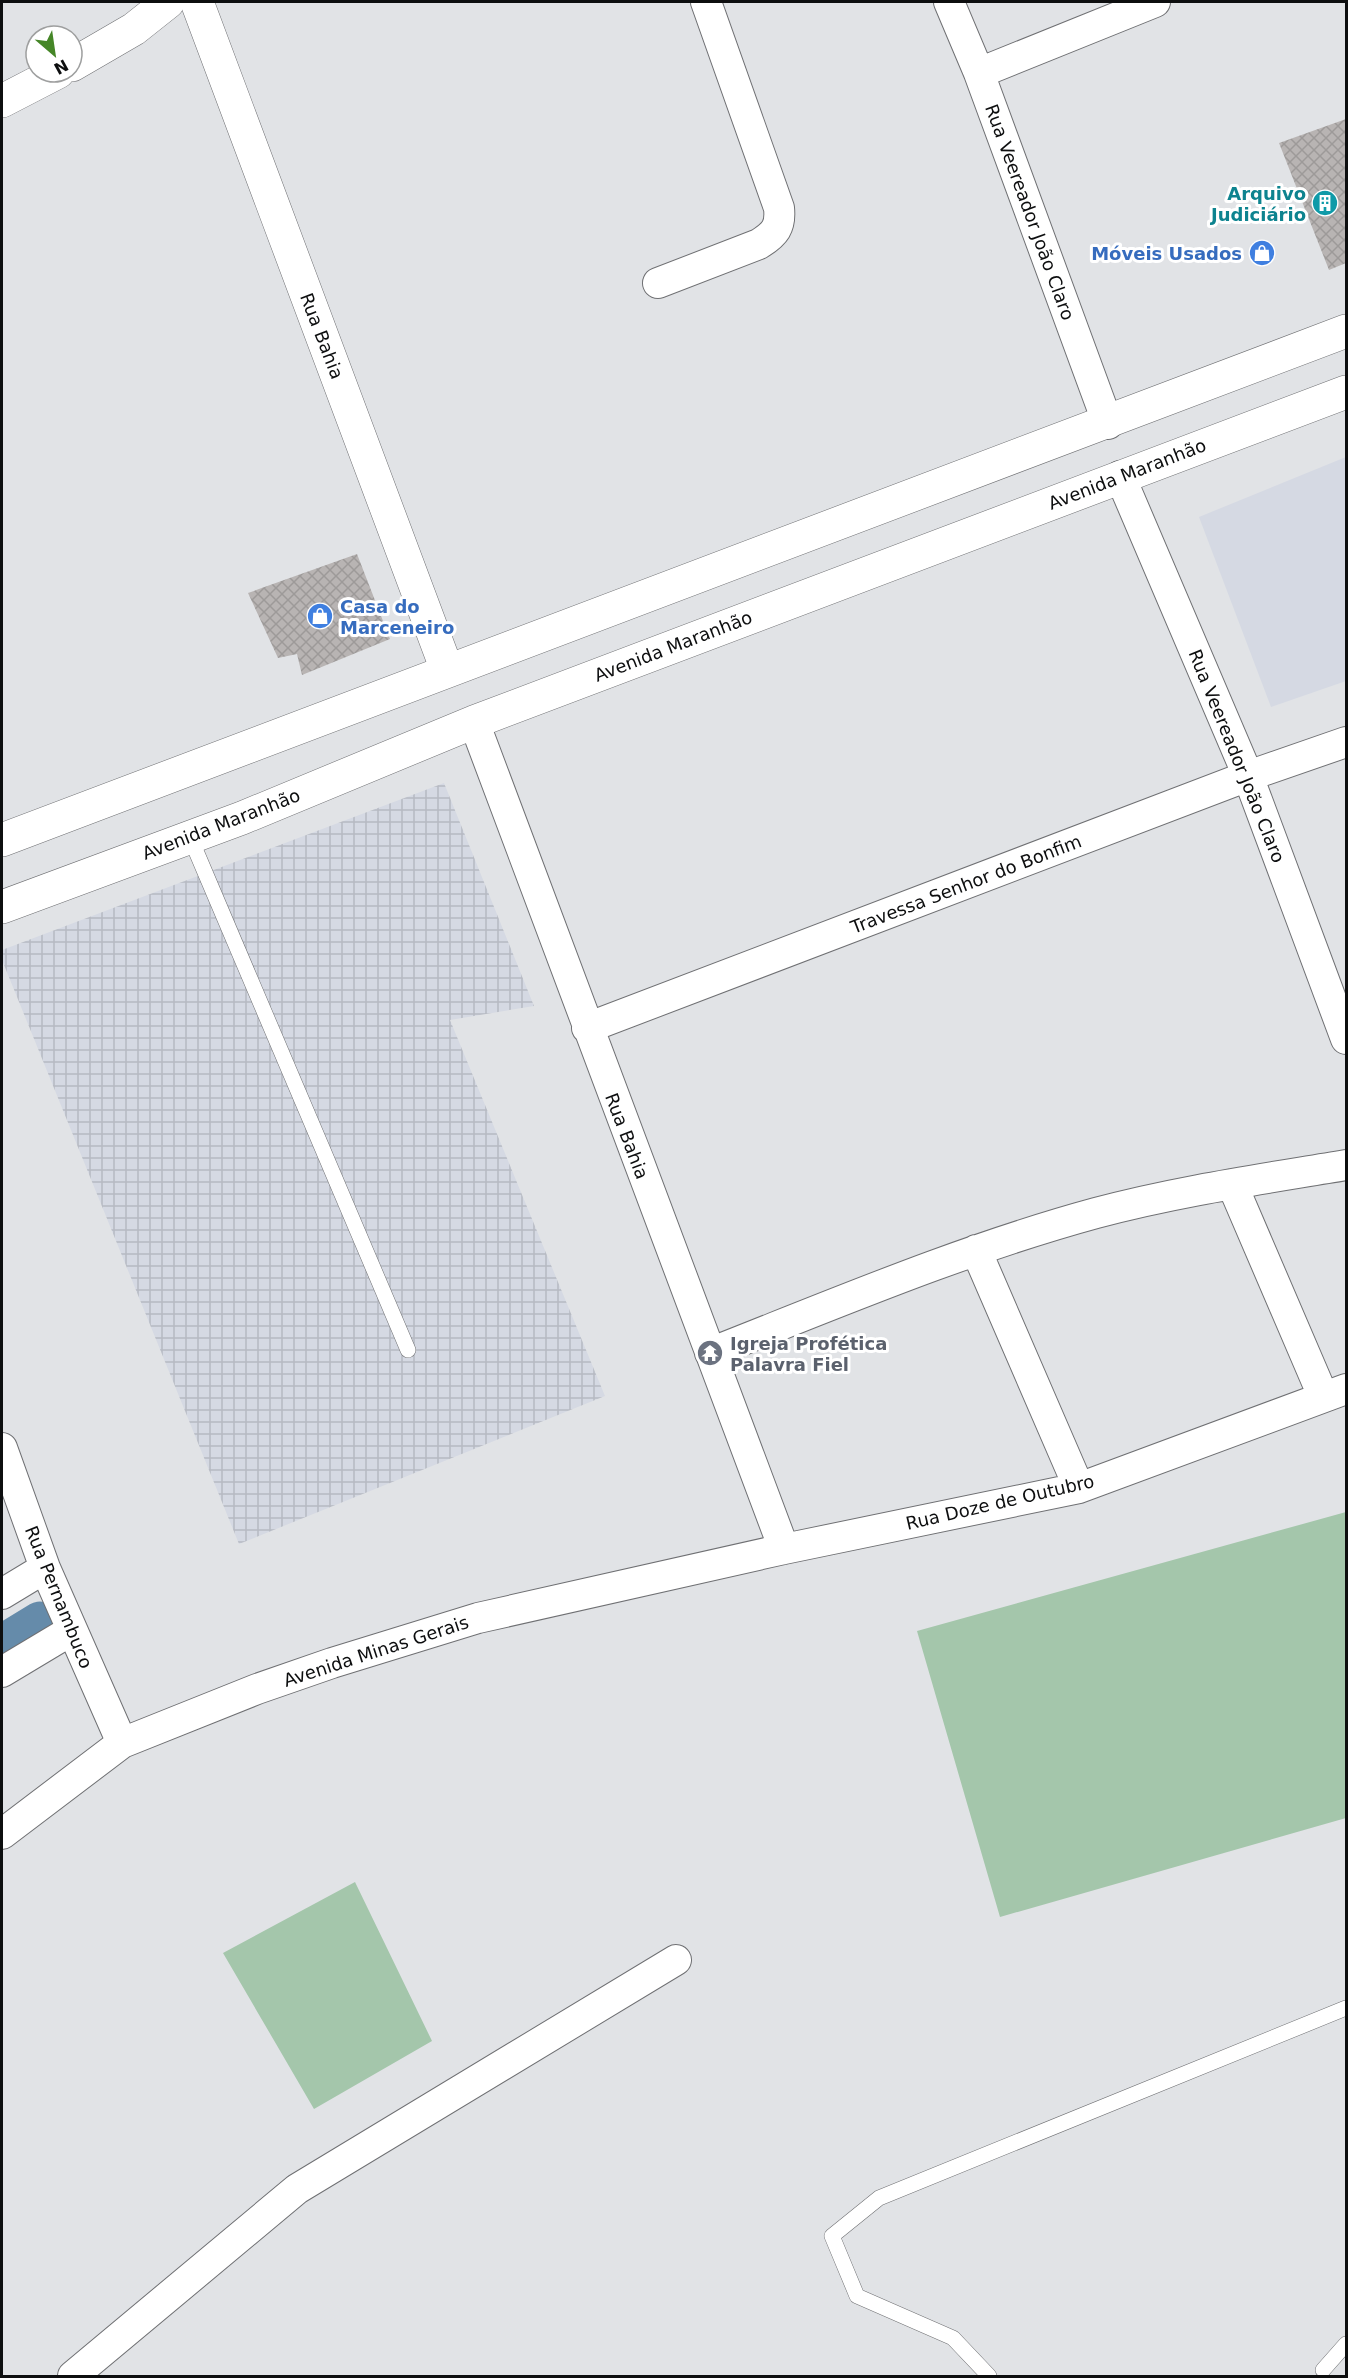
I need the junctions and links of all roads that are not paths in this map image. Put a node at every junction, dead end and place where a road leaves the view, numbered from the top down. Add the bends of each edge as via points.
1 (168, 2) edge
2 (196, 2) edge
3 (706, 2) edge
4 (949, 2) edge
5 (1155, 2) edge
6 (84, 58) edge
7 (979, 73) junction
8 (35, 84) edge
9 (2, 101) edge
10 (658, 283) dead end
11 (1347, 331) edge
12 (1347, 392) edge
13 (1108, 424) junction
14 (1120, 476) junction
15 (447, 670) junction
16 (474, 722) junction
17 (1347, 742) edge
18 (1248, 776) junction
19 (190, 837) junction
20 (2, 840) edge
21 (2, 907) edge
22 (587, 1029) junction
23 (1347, 1039) edge
24 (1347, 1165) edge
25 (1232, 1184) junction
26 (976, 1250) junction
27 (408, 1350) dead end
28 (710, 1353) junction
29 (1335, 1393) edge
30 (2, 1448) edge
31 (1078, 1488) junction
32 (784, 1549) junction
33 (45, 1568) junction
34 (2, 1594) edge
35 (72, 1630) junction
36 (2, 1672) edge
37 (122, 1743) junction
38 (2, 1834) edge
39 (676, 1960) dead end
40 (1347, 2008) edge
41 (1347, 2344) edge
42 (1323, 2370) dead end
43 (73, 2376) edge
44 (989, 2376) edge

1 - 6 main road via 134,29
2 - 15 main road, Rua Bahia
3 - 10 street via 779,208 780,221 771,237 745,252
4 - 7 street, Rua Veereador João Claro
5 - 7 street
7 - 13 street, Rua Veereador João Claro
8 - 9 main road
11 - 13 main road
12 - 14 main road, Avenida Maranhão
13 - 15 main road
14 - 16 main road, Avenida Maranhão
14 - 18 street, Rua Veereador João Claro
15 - 20 main road
16 - 19 main road, Avenida Maranhão
16 - 22 street, Rua Bahia
17 - 18 street, Travessa Senhor do Bonfim
18 - 22 street, Travessa Senhor do Bonfim
18 - 23 street, Rua Veereador João Claro
19 - 21 main road, Avenida Maranhão
19 - 27 lane
22 - 28 street, Rua Bahia
24 - 25 street
25 - 26 street via 1097,1213
25 - 29 street
26 - 28 street
26 - 31 street
28 - 32 street, Rua Bahia
29 - 31 street, Rua Doze de Outubro
30 - 33 street, Rua Pernambuco
31 - 32 street, Rua Doze de Outubro
32 - 37 street, Avenida Minas Gerais via 478,1618 257,1689
33 - 34 street
33 - 35 street, Rua Pernambuco
35 - 36 street
35 - 37 street, Rua Pernambuco
37 - 38 street, Avenida Minas Gerais
39 - 43 street via 297,2189
40 - 44 lane via 879,2198 832,2236 857,2296 953,2338
41 - 42 lane

